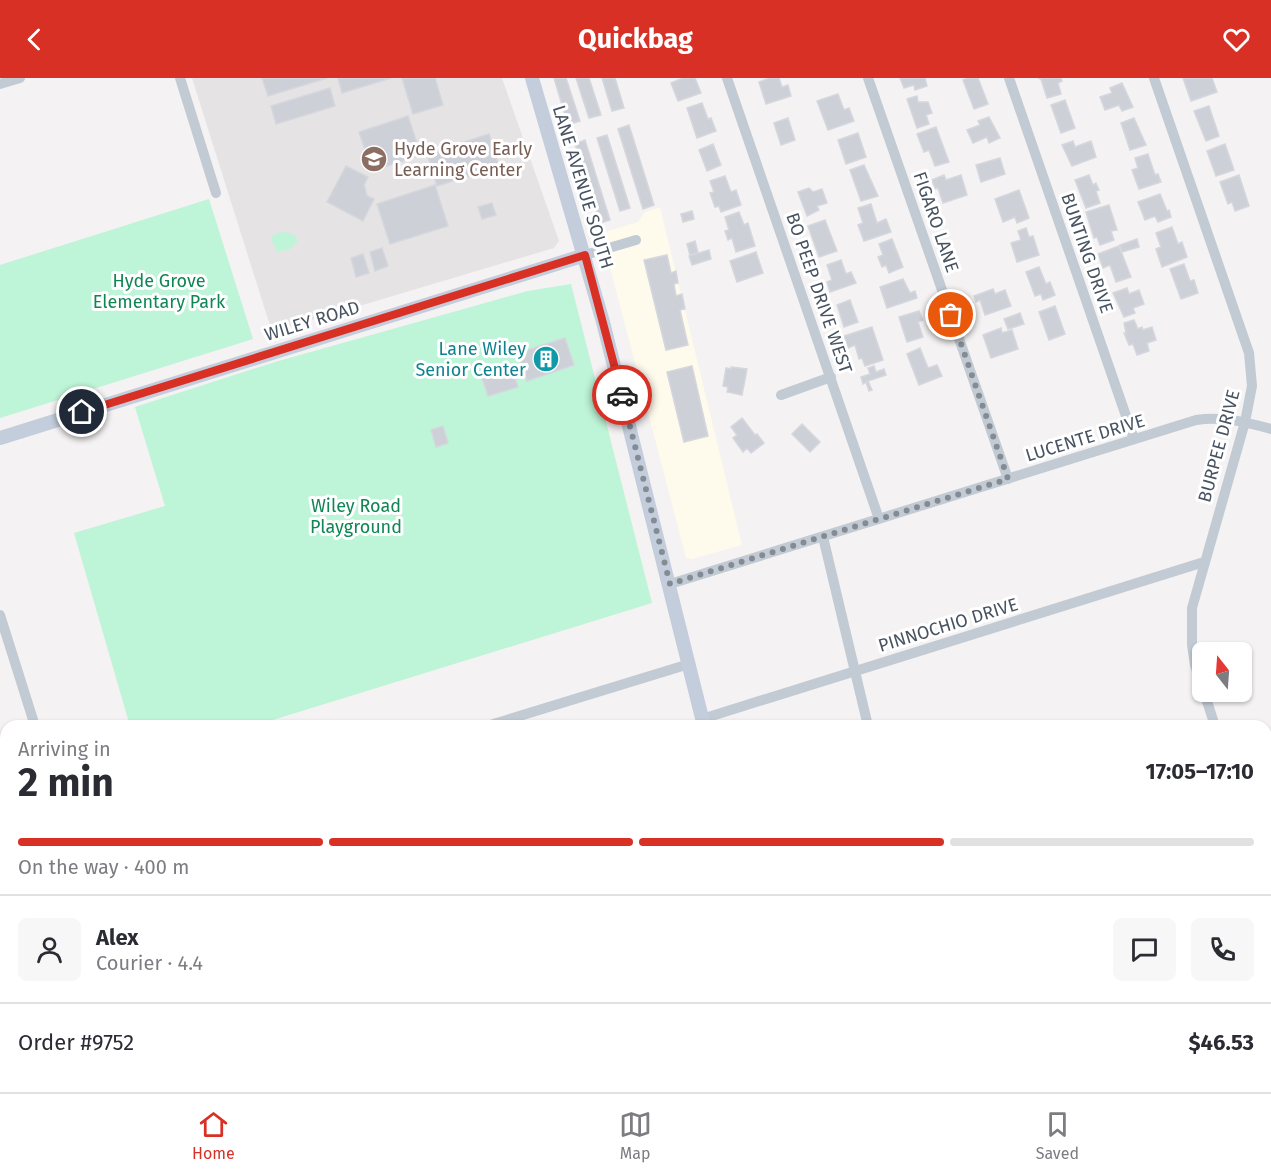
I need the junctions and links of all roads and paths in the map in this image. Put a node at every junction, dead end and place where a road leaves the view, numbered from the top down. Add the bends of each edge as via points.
1 (20, 78) edge
2 (180, 78) edge
3 (532, 78) edge
4 (727, 78) edge
5 (868, 78) edge
6 (1009, 78) edge
7 (1154, 78) edge
8 (0, 84) edge
9 (216, 193) dead end
10 (636, 240) dead end
11 (585, 255) junction
12 (831, 377) junction
13 (781, 395) dead end
14 (1245, 422) junction
15 (1271, 429) edge
16 (0, 438) edge
17 (1134, 439) junction
18 (1008, 479) junction
19 (879, 519) junction
20 (823, 537) junction
21 (1204, 562) junction
22 (670, 584) junction
23 (0, 615) edge
24 (1193, 642) edge
25 (689, 663) junction
26 (855, 672) junction
27 (1207, 702) edge
28 (32, 720) edge
29 (506, 720) edge
30 (703, 720) edge
31 (709, 720) edge
32 (867, 720) edge
33 (1213, 720) edge

1 - 8 street
2 - 9 street
3 - 11 main road, LANE AVENUE SOUTH
4 - 12 street, BO PEEP DRIVE WEST
5 - 18 street, FIGARO LANE
6 - 17 street, BUNTING DRIVE
7 - 14 street, BURPEE DRIVE via 1249,353 1252,386
10 - 11 street, WILEY ROAD
11 - 16 main road, WILEY ROAD
11 - 22 main road, LANE AVENUE SOUTH
12 - 13 street
12 - 19 street, BO PEEP DRIVE WEST
14 - 15 street, LUCENTE DRIVE
14 - 17 street, LUCENTE DRIVE via 1207,418
14 - 21 street, BURPEE DRIVE
17 - 18 street, LUCENTE DRIVE
18 - 19 street, LUCENTE DRIVE
19 - 20 street, LUCENTE DRIVE
20 - 22 street, LUCENTE DRIVE
20 - 26 street
21 - 24 street, BURPEE DRIVE via 1192,608
21 - 26 street, PINNOCHIO DRIVE
22 - 25 main road, LANE AVENUE SOUTH
23 - 28 street
25 - 29 street
25 - 30 main road, LANE AVENUE SOUTH
26 - 31 street, PINNOCHIO DRIVE
26 - 32 street
27 - 33 street, BURPEE DRIVE

